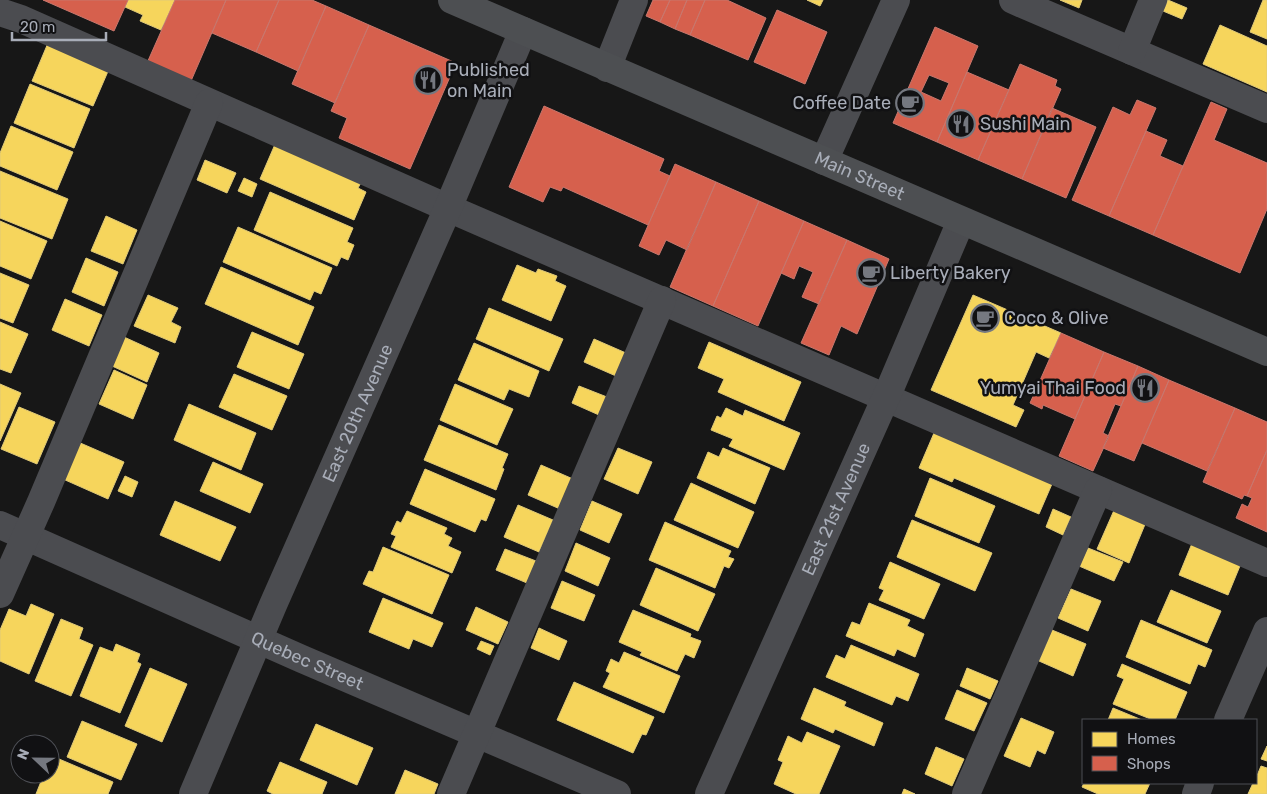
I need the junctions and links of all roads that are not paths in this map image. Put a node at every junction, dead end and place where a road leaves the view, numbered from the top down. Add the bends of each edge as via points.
1 (452, 0) edge
2 (634, 0) edge
3 (896, 0) edge
4 (1013, 0) edge
5 (1153, 0) edge
6 (0, 12) edge
7 (523, 31) junction
8 (1132, 51) junction
9 (607, 68) junction
10 (209, 103) junction
11 (1267, 109) edge
12 (824, 161) junction
13 (448, 208) junction
14 (962, 221) junction
15 (662, 300) junction
16 (1265, 345) edge
17 (886, 398) junction
18 (1098, 490) junction
19 (0, 525) edge
20 (26, 536) junction
21 (1267, 563) edge
22 (0, 594) edge
23 (1267, 631) edge
24 (259, 640) junction
25 (1228, 719) edge
26 (477, 734) junction
27 (193, 794) edge
28 (451, 794) edge
29 (618, 794) edge
30 (709, 794) edge
31 (966, 794) edge

1 - 7 main road, Main Street
2 - 9 street
3 - 12 street
4 - 8 street
5 - 8 street
6 - 10 street
7 - 9 main road, Main Street
7 - 13 street, East 20th Avenue
8 - 11 street
9 - 12 main road, Main Street
10 - 13 street
10 - 20 street
12 - 14 main road, Main Street
13 - 15 street
13 - 24 street, East 20th Avenue
14 - 16 main road, Main Street
14 - 17 street, East 21st Avenue
15 - 17 street
15 - 26 street
17 - 18 street
17 - 30 street, East 21st Avenue
18 - 21 street
18 - 31 street
19 - 20 street, Quebec Street
20 - 22 street
20 - 24 street, Quebec Street
23 - 25 street
24 - 26 street, Quebec Street
24 - 27 street, East 20th Avenue
26 - 28 street
26 - 29 street, Quebec Street

